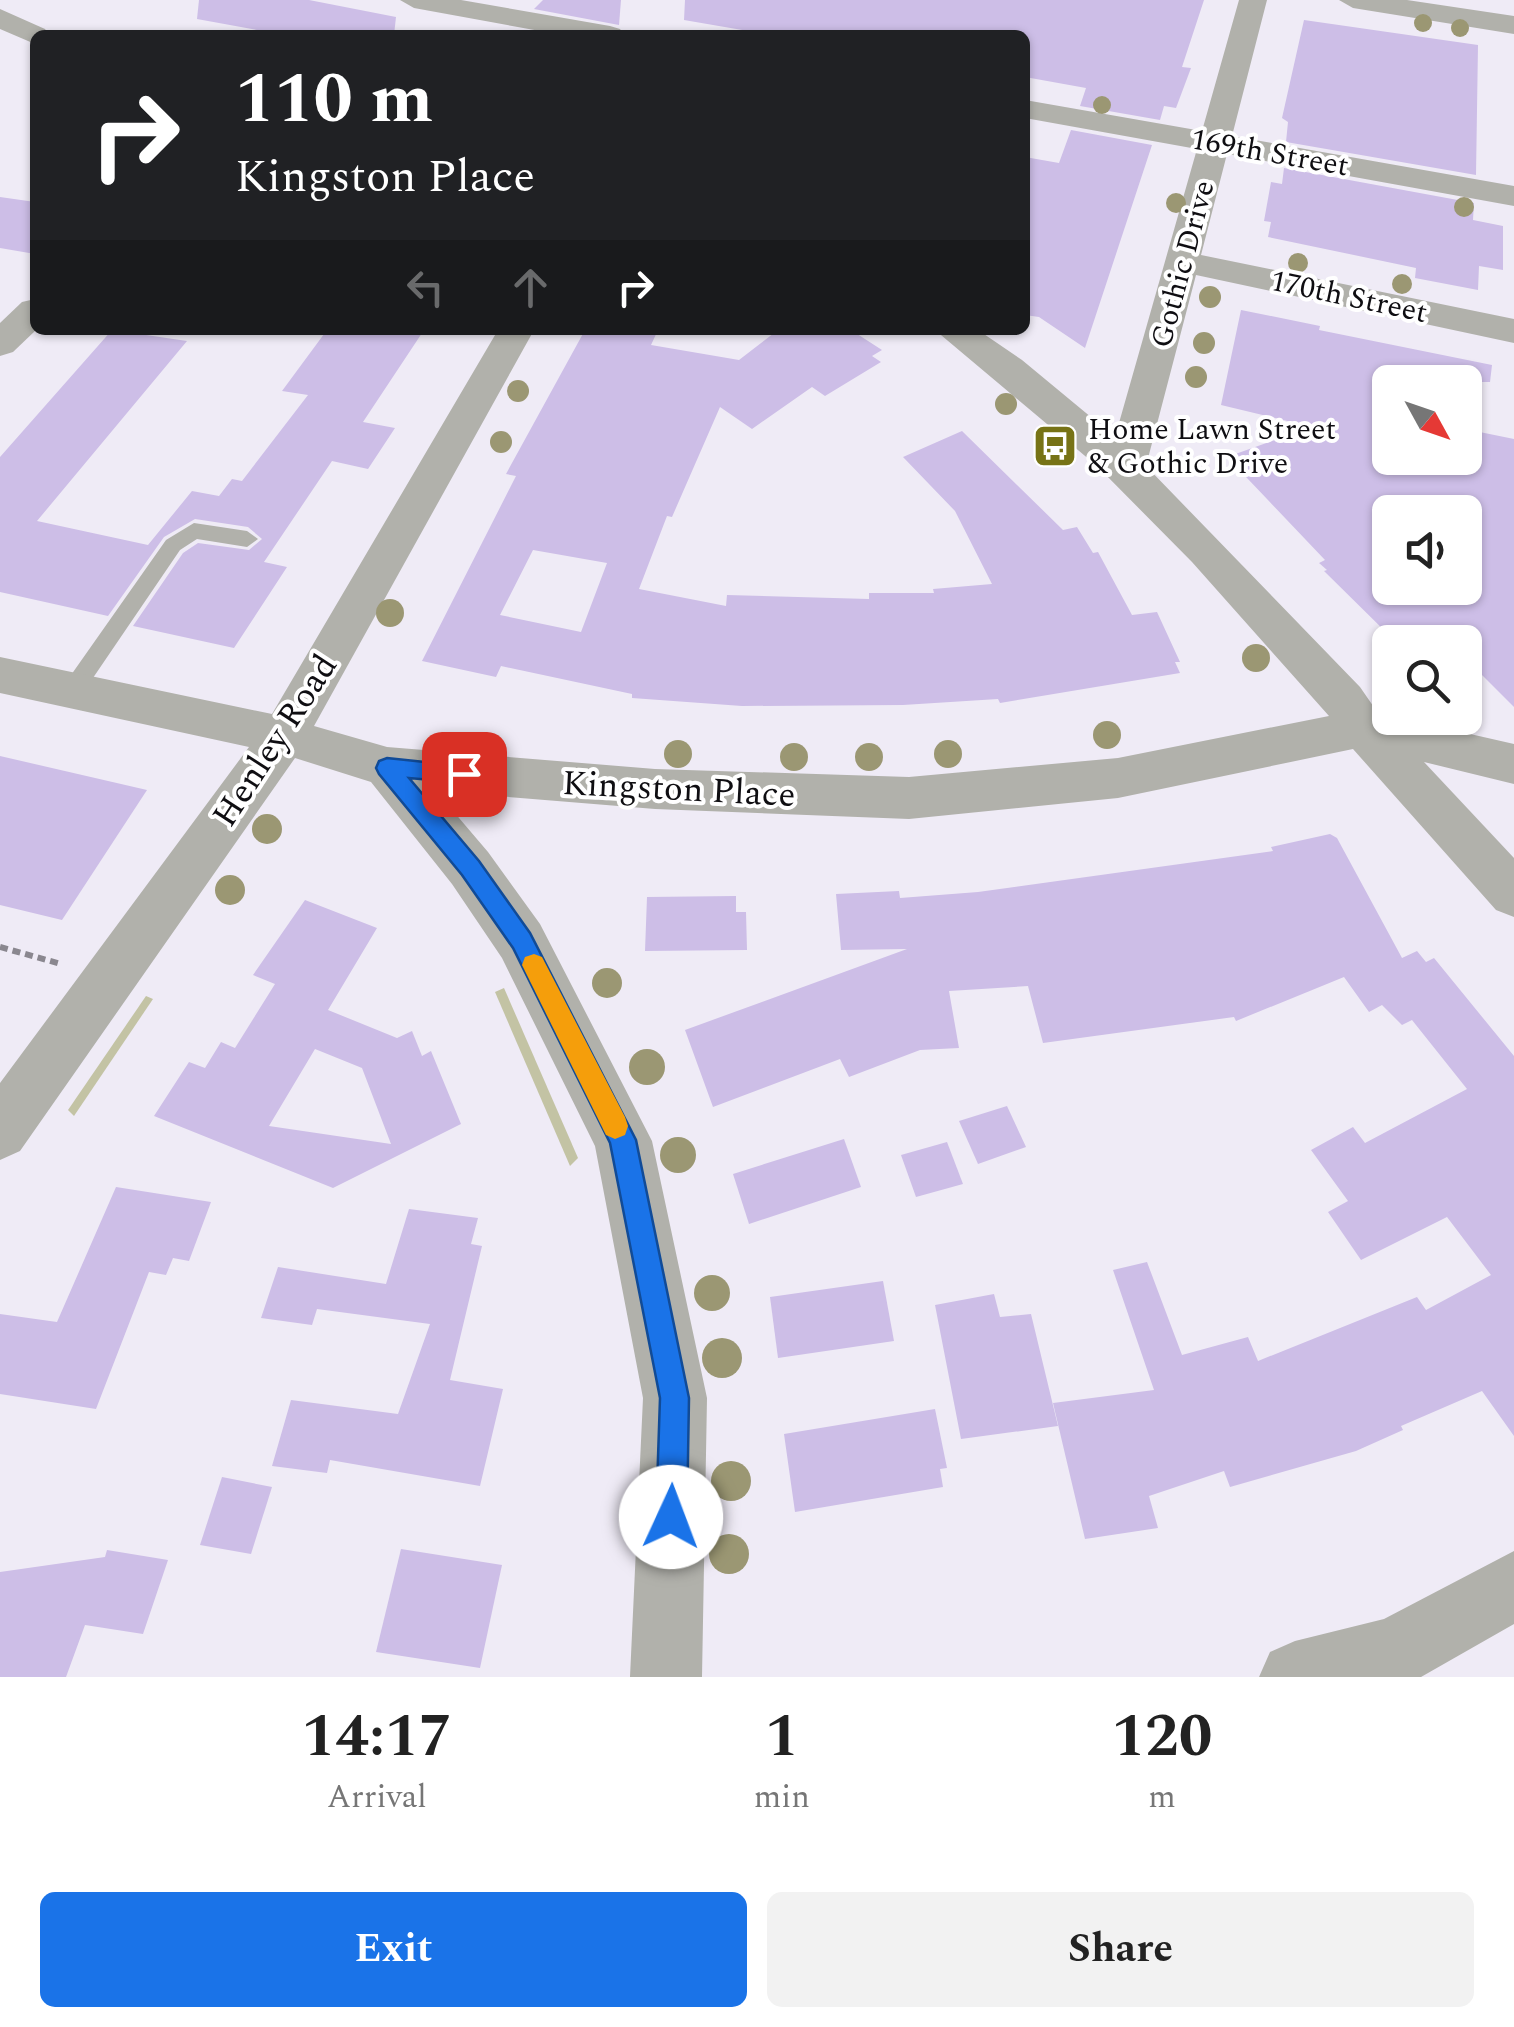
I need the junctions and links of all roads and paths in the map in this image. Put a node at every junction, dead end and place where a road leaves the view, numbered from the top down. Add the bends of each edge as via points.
1 (1253, 0) edge
2 (1353, 0) edge
3 (418, 6) edge
4 (1514, 25) edge
5 (577, 30) edge
6 (1030, 110) edge
7 (1215, 142) junction
8 (1514, 196) edge
9 (1183, 262) junction
10 (30, 315) edge
11 (1514, 331) edge
12 (513, 335) edge
13 (961, 335) edge
14 (0, 344) edge
15 (1125, 470) junction
16 (246, 539) dead end
17 (0, 675) edge
18 (72, 690) junction
19 (1363, 728) junction
20 (284, 736) junction
21 (1514, 764) edge
22 (387, 768) junction
23 (1514, 894) edge
24 (0, 947) edge
25 (72, 967) dead end
26 (0, 1130) edge
27 (1514, 1586) edge
28 (666, 1677) edge
29 (1294, 1677) edge

1 - 7 street, Gothic Drive
2 - 4 street
3 - 5 street
6 - 7 street, 169th Street
7 - 8 street, 169th Street
7 - 9 street, Gothic Drive
9 - 11 street, 170th Street
9 - 15 street, Gothic Drive
10 - 14 street
12 - 20 street, Henley Road
13 - 15 street via 1078,424
15 - 19 street via 1332,686
16 - 18 lane via 194,531 174,545
17 - 18 street, Kingston Place
18 - 20 street, Kingston Place
19 - 21 street
19 - 22 street, Kingston Place via 1118,778 909,798 655,790
19 - 23 street
20 - 22 street, Kingston Place
20 - 26 street, Henley Road
22 - 28 street via 522,941 622,1140 675,1398
24 - 25 path
27 - 29 street via 1395,1652

